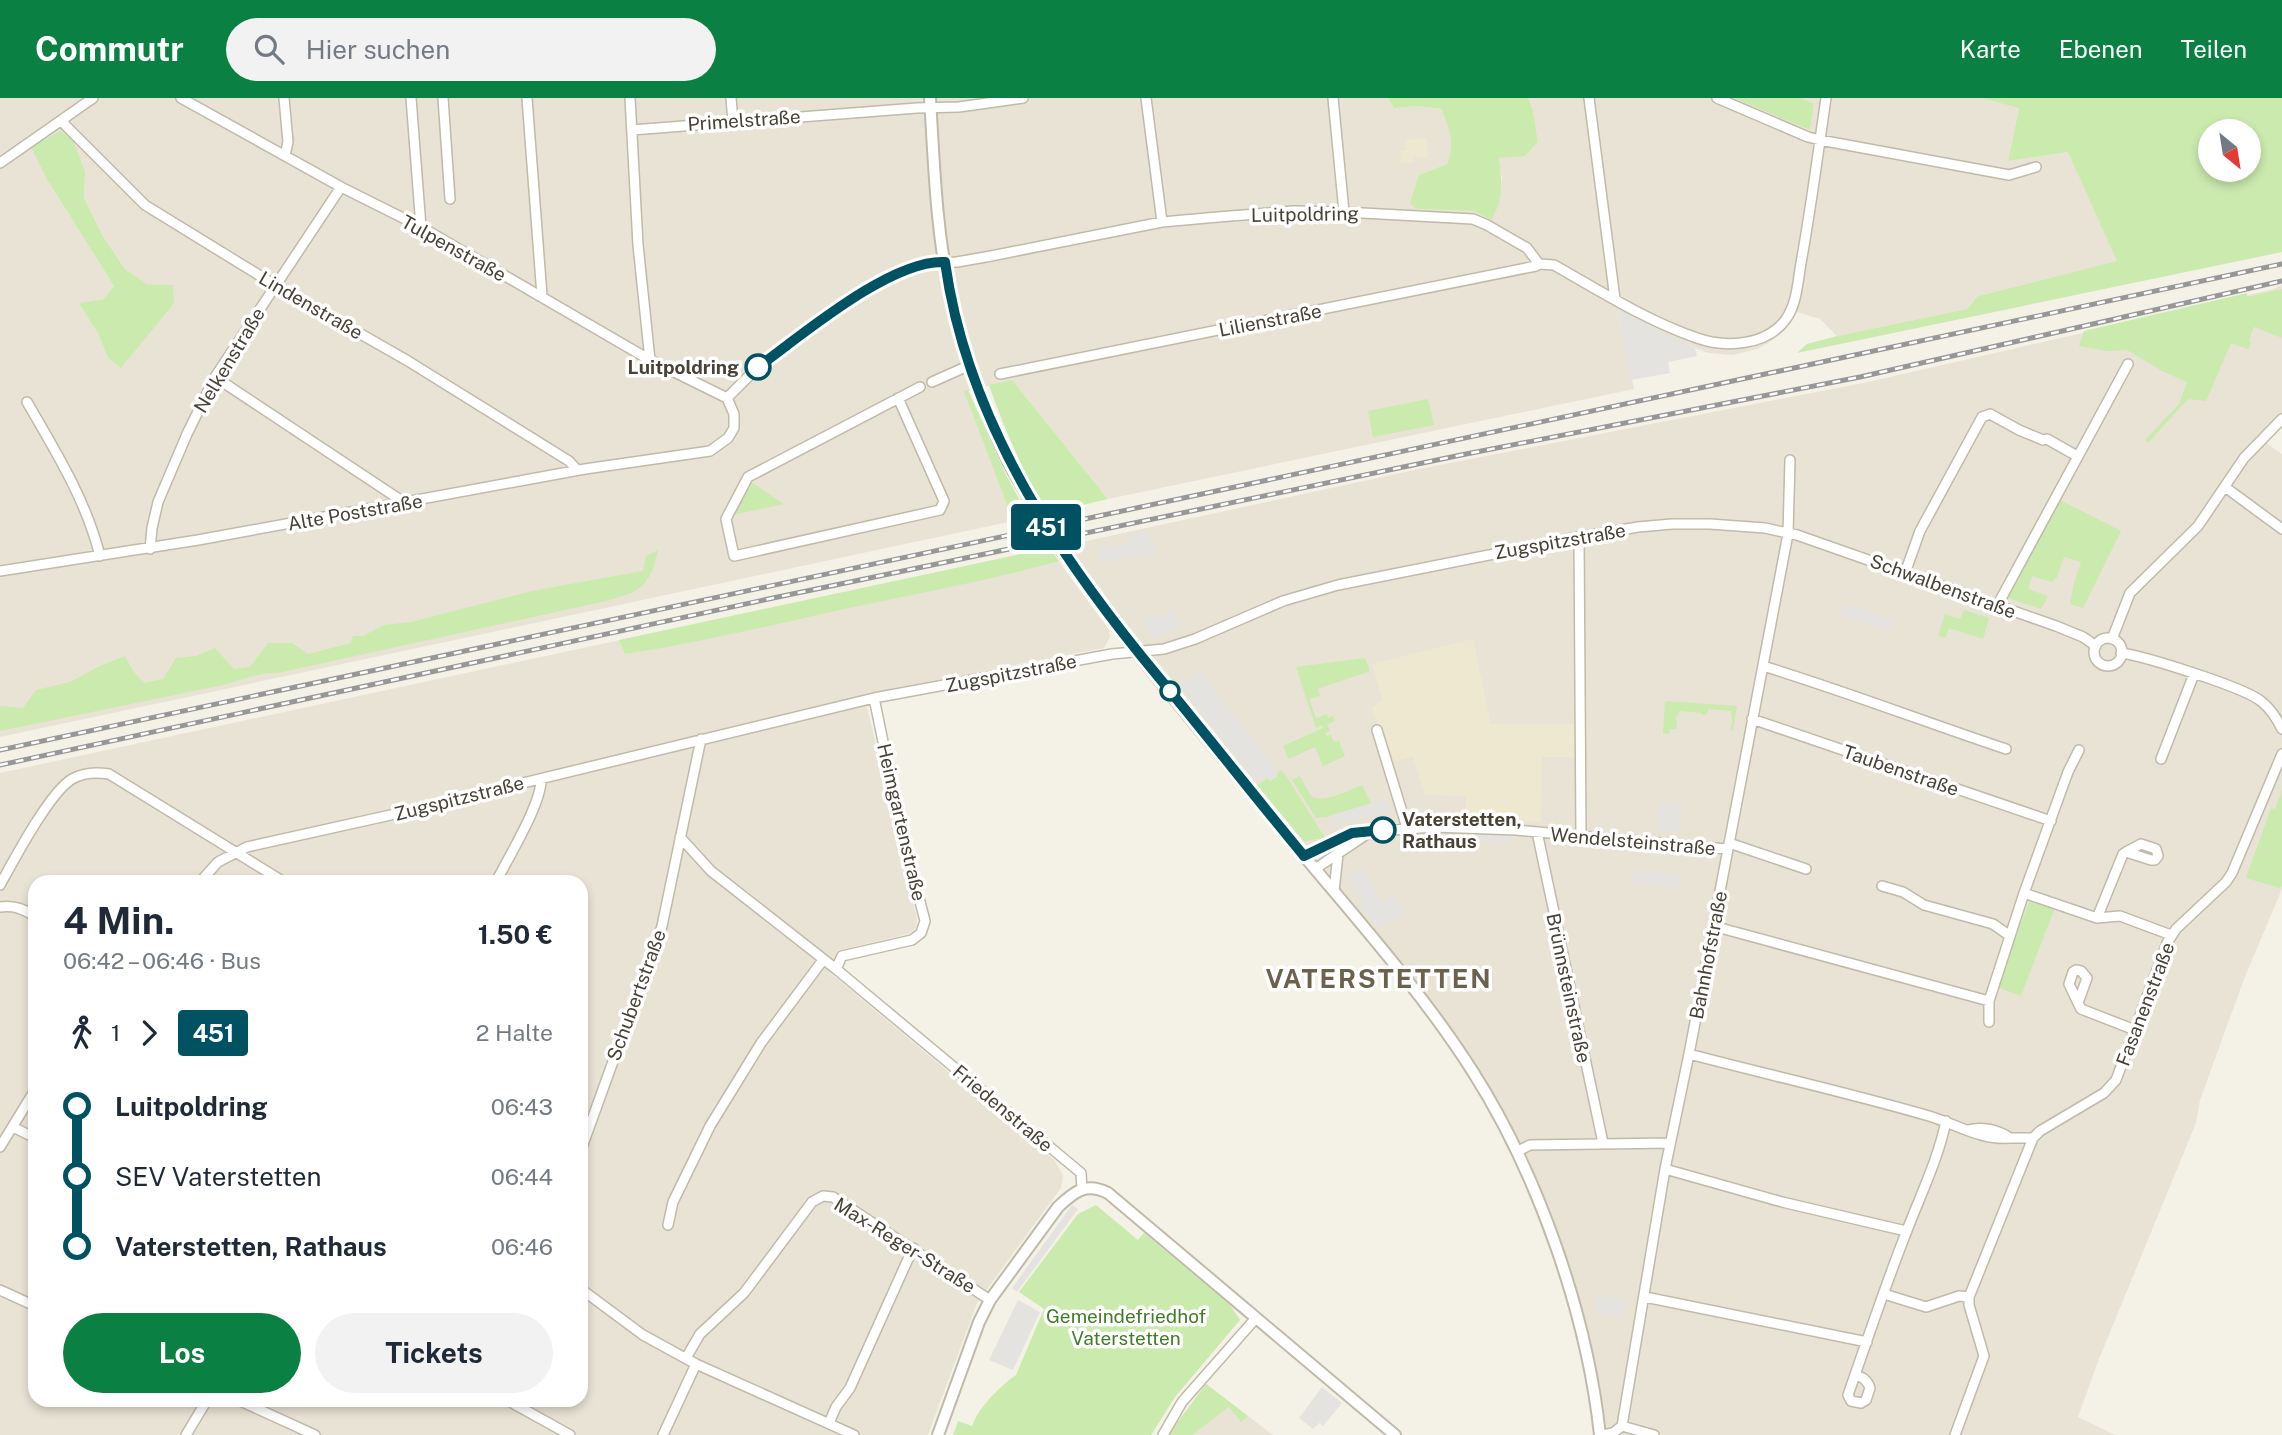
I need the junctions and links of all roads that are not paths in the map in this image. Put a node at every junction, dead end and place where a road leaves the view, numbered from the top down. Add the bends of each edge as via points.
1 (93, 98) edge
2 (181, 98) edge
3 (284, 98) edge
4 (411, 98) edge
5 (443, 98) edge
6 (527, 98) edge
7 (630, 98) edge
8 (731, 98) edge
9 (1023, 98) edge
10 (1146, 98) edge
11 (1332, 98) edge
12 (1589, 98) edge
13 (1717, 98) edge
14 (1826, 98) edge
15 (930, 102) edge
16 (62, 120) junction
17 (733, 121) junction
18 (632, 130) junction
19 (1820, 140) junction
20 (285, 155) junction
21 (0, 163) edge
22 (2036, 167) dead end
23 (341, 187) junction
24 (450, 199) dead end
25 (1344, 212) junction
26 (1162, 222) junction
27 (421, 227) junction
28 (945, 262) junction
29 (1539, 264) junction
30 (275, 285) junction
31 (542, 296) junction
32 (1615, 299) junction
33 (650, 360) junction
34 (2128, 364) dead end
35 (970, 365) junction
36 (1000, 374) dead end
37 (215, 377) junction
38 (932, 382) dead end
39 (920, 387) dead end
40 (727, 398) junction
41 (898, 398) junction
42 (27, 402) dead end
43 (2282, 419) edge
44 (2077, 456) junction
45 (1790, 460) dead end
46 (577, 470) junction
47 (2225, 487) junction
48 (405, 503) junction
49 (1039, 516) tunnel mouth
50 (2282, 529) edge
51 (1787, 534) junction
52 (1579, 537) junction
53 (1059, 547) tunnel mouth
54 (150, 549) junction
55 (100, 556) junction
56 (0, 571) edge
57 (1905, 573) junction
58 (1997, 606) junction
59 (2112, 639) junction
60 (2096, 646) junction
61 (1138, 652) junction
62 (2121, 653) junction
63 (1763, 666) junction
64 (2194, 674) junction
65 (874, 698) junction
66 (1752, 719) junction
67 (2282, 729) edge
68 (1377, 730) dead end
69 (701, 739) junction
70 (2006, 750) dead end
71 (2078, 750) dead end
72 (2282, 754) edge
73 (2161, 759) dead end
74 (541, 779) junction
75 (2050, 821) junction
76 (1407, 828) junction
77 (1371, 831) junction
78 (1537, 832) junction
79 (1581, 836) junction
80 (680, 837) junction
81 (1728, 846) junction
82 (236, 852) junction
83 (2126, 852) dead end
84 (1338, 854) junction
85 (1304, 856) junction
86 (1315, 869) junction
87 (1806, 869) dead end
88 (206, 875) edge
89 (273, 875) edge
90 (500, 875) edge
91 (0, 885) edge
92 (1882, 887) dead end
93 (1334, 891) junction
94 (2024, 893) junction
95 (0, 907) edge
96 (28, 912) edge
97 (2097, 918) junction
98 (1713, 926) junction
99 (2171, 935) junction
100 (2010, 936) junction
101 (823, 960) junction
102 (836, 969) junction
103 (1989, 1001) junction
104 (2078, 1003) dead end
105 (1989, 1022) dead end
106 (2135, 1030) junction
107 (1689, 1054) junction
108 (28, 1102) edge
109 (1946, 1121) junction
110 (13, 1127) junction
111 (588, 1131) edge
112 (28, 1134) edge
113 (2033, 1138) junction
114 (1603, 1143) junction
115 (1670, 1143) junction
116 (0, 1147) edge
117 (1518, 1151) junction
118 (1665, 1169) junction
119 (1082, 1189) junction
120 (668, 1225) dead end
121 (1906, 1231) junction
122 (913, 1248) junction
123 (0, 1290) edge
124 (588, 1294) edge
125 (1884, 1294) junction
126 (1645, 1297) junction
127 (1969, 1297) junction
128 (990, 1300) junction
129 (28, 1303) edge
130 (1256, 1318) junction
131 (1867, 1342) junction
132 (686, 1358) junction
133 (696, 1364) junction
134 (1855, 1375) dead end
135 (203, 1407) edge
136 (253, 1407) edge
137 (520, 1407) edge
138 (828, 1423) junction
139 (1622, 1426) junction
140 (1600, 1431) edge
141 (186, 1435) edge
142 (315, 1435) edge
143 (570, 1435) edge
144 (663, 1435) edge
145 (854, 1435) edge
146 (938, 1435) edge
147 (1163, 1435) edge
148 (1395, 1435) edge
149 (1654, 1435) edge
150 (1955, 1435) edge

1 - 16 street
2 - 20 street, Tulpenstraße
3 - 20 street
4 - 27 street
5 - 24 street
6 - 31 street
7 - 18 street
8 - 17 street
9 - 15 street, Primelstraße via 959,107
10 - 26 street
11 - 25 street
12 - 32 street
13 - 19 street
14 - 19 street
15 - 17 street, Primelstraße
15 - 28 street
16 - 21 street
16 - 30 street, Lindenstraße via 145,205
17 - 18 street, Primelstraße
18 - 33 street
19 - 22 street via 2009,175
19 - 32 street, Luitpoldring via 1792,305 1772,331 1753,341 1723,344 1698,339
20 - 23 street, Tulpenstraße
23 - 27 street, Tulpenstraße
23 - 30 street, Nelkenstraße
25 - 26 street, Luitpoldring via 1293,211
25 - 29 street, Luitpoldring via 1473,219 1527,248
26 - 28 street, Luitpoldring
27 - 31 street, Tulpenstraße
28 - 35 street
28 - 40 street, Luitpoldring via 897,274 829,313 758,367
29 - 32 street, Luitpoldring via 1554,265
29 - 36 street, Lilienstraße
30 - 37 street, Nelkenstraße
30 - 46 street, Lindenstraße via 408,361
31 - 33 street, Tulpenstraße
33 - 40 street, Tulpenstraße
34 - 44 street
35 - 38 street
35 - 49 street via 1010,464
37 - 48 street
37 - 54 street, Nelkenstraße via 158,502
39 - 41 street
40 - 46 street, Alte Poststraße via 734,428 710,451
41 - 41 street via 944,501 940,510 734,555 726,519 748,477
42 - 55 street via 81,498
43 - 47 street via 2244,458
44 - 57 street via 1990,414 1982,417 1920,531
44 - 58 street
45 - 51 street, Bahnhofstraße
46 - 48 street, Alte Poststraße
47 - 50 street
47 - 59 street via 2198,526 2130,593
48 - 54 street, Alte Poststraße
51 - 52 street, Zugspitzstraße via 1765,528 1672,524
51 - 57 street, Schwalbenstraße
51 - 63 street, Bahnhofstraße
52 - 61 street, Zugspitzstraße via 1333,586 1283,601 1195,639
52 - 79 street
53 - 61 street
54 - 55 street, Alte Poststraße
55 - 56 street, Alte Poststraße
57 - 58 street, Schwalbenstraße
58 - 60 street, Schwalbenstraße
59 - 60 street
59 - 62 street
60 - 62 street, Schwalbenstraße via 2094,655 2103,665 2116,663
61 - 65 street, Zugspitzstraße
61 - 85 street
62 - 64 street, Schwalbenstraße
63 - 66 street, Bahnhofstraße
63 - 70 street
64 - 67 street, Schwalbenstraße via 2255,697
64 - 73 street
65 - 69 street, Zugspitzstraße
65 - 102 street, Heimgartenstraße via 925,921 912,940 842,956
66 - 75 street, Taubenstraße
66 - 81 street, Bahnhofstraße
68 - 76 street
69 - 74 street, Zugspitzstraße
69 - 80 street
71 - 75 street
72 - 99 street, Fasanenstraße via 2232,873
74 - 82 street, Zugspitzstraße
74 - 90 street via 533,809
75 - 94 street
76 - 77 street, Wendelsteinstraße
76 - 78 street, Wendelsteinstraße
77 - 84 street
77 - 85 street, Wendelsteinstraße via 1352,833
78 - 79 street, Wendelsteinstraße
78 - 114 street, Brünnsteinstraße
79 - 81 street, Wendelsteinstraße
80 - 101 street, Friedenstraße via 711,871
80 - 111 street, Schubertstraße via 662,926
81 - 87 street, Wendelsteinstraße
81 - 98 street, Bahnhofstraße
82 - 88 street, Zugspitzstraße
82 - 89 street
82 - 91 street via 109,774 93,771 72,779 57,792
83 - 97 street
84 - 86 street
84 - 93 street
85 - 86 street
86 - 93 street
92 - 100 street via 1903,892 1924,905 1993,924
93 - 117 street via 1473,1071
94 - 97 street
94 - 100 street
95 - 96 street
97 - 99 street via 2120,916
98 - 103 street
98 - 107 street, Bahnhofstraße
99 - 106 street, Fasanenstraße
100 - 103 street
101 - 102 street, Friedenstraße
101 - 120 street via 761,1043 710,1126 673,1202
102 - 119 street, Friedenstraße via 1081,1172
103 - 105 street
104 - 106 street via 2087,1013
106 - 113 street, Fasanenstraße via 2109,1088
107 - 109 street
107 - 115 street, Bahnhofstraße
108 - 110 street
109 - 113 street via 1977,1135
109 - 121 street
110 - 112 street
110 - 116 street
113 - 127 street
114 - 115 street
114 - 117 street via 1530,1145
115 - 118 street, Bahnhofstraße
117 - 140 street via 1568,1287 1589,1362
118 - 121 street
118 - 126 street, Bahnhofstraße
119 - 128 street via 1058,1206
119 - 130 street via 1096,1187 1108,1193
121 - 125 street
122 - 128 street, Max-Reger-Straße
122 - 132 street, Max-Reger-Straße via 833,1197 823,1196 812,1202 744,1293 700,1334
122 - 138 street via 850,1388
123 - 129 street
124 - 132 street via 643,1335
125 - 127 street via 1926,1307
125 - 131 street
126 - 131 street
126 - 139 street, Bahnhofstraße
127 - 150 street via 1983,1356
128 - 146 street
130 - 147 street via 1182,1402
130 - 148 street
131 - 134 street
132 - 133 street
133 - 138 street
133 - 144 street
135 - 141 street
136 - 142 street
137 - 143 street
138 - 145 street
139 - 140 street via 1613,1433
139 - 149 street

